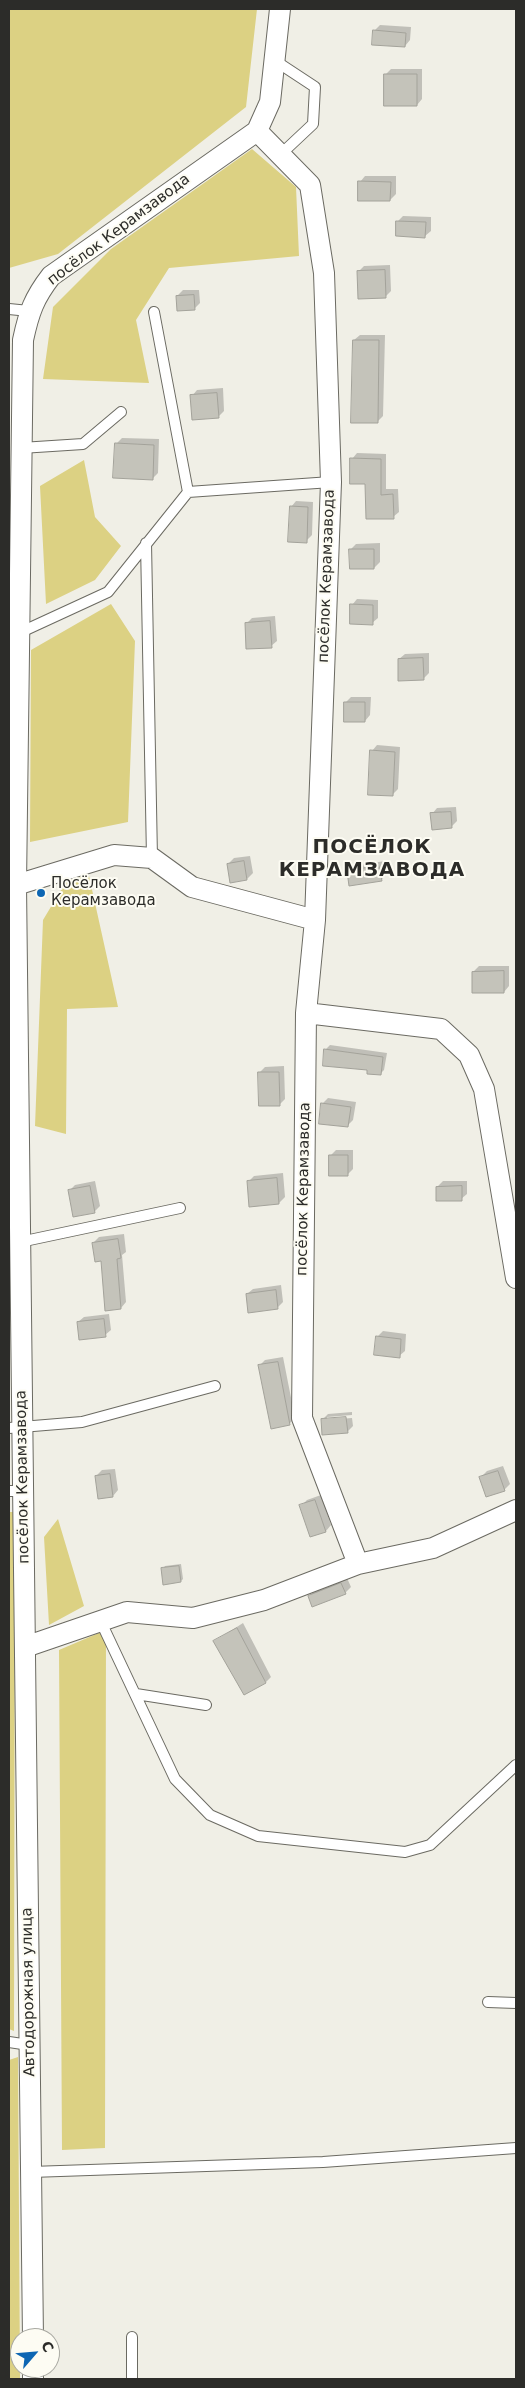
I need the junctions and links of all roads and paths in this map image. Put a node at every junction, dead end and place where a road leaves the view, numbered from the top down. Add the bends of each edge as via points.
1 (280, 9) edge
2 (274, 60) junction
3 (257, 131) junction
4 (280, 155) junction
5 (9, 309) edge
6 (29, 311) junction
7 (154, 312) dead end
8 (121, 412) dead end
9 (15, 425) edge
10 (21, 448) junction
11 (330, 482) junction
12 (188, 492) junction
13 (146, 543) junction
14 (18, 633) junction
15 (152, 858) junction
16 (12, 885) edge
17 (315, 920) junction
18 (306, 1014) junction
19 (180, 1208) dead end
20 (20, 1242) junction
21 (516, 1278) edge
22 (215, 1386) dead end
23 (16, 1428) edge
24 (16, 1491) edge
25 (516, 1510) edge
26 (358, 1564) junction
27 (100, 1620) junction
28 (25, 1647) junction
29 (136, 1694) junction
30 (206, 1705) dead end
31 (516, 1765) edge
32 (488, 2002) dead end
33 (516, 2003) edge
34 (9, 2042) edge
35 (29, 2045) junction
36 (516, 2148) edge
37 (31, 2172) junction
38 (32, 2328) edge
39 (132, 2337) dead end
40 (132, 2379) edge

1 - 2 street
2 - 3 street via 270,102
2 - 4 lane via 315,87 313,124
3 - 4 street, посёлок Керамзавода
3 - 6 street, посёлок Керамзавода via 51,276
4 - 11 street, посёлок Керамзавода via 310,185 320,244 324,273
5 - 6 lane
6 - 9 street, посёлок Керамзавода
7 - 12 lane
8 - 10 lane via 83,444
9 - 10 street, посёлок Керамзавода
10 - 14 street, посёлок Керамзавода
11 - 12 lane
11 - 17 street, посёлок Керамзавода
12 - 13 lane
13 - 14 lane via 108,592
13 - 15 lane
14 - 16 street, посёлок Керамзавода
15 - 16 street via 114,856
15 - 17 street via 192,887
16 - 20 street, посёлок Керамзавода
17 - 18 street, посёлок Керамзавода
18 - 21 street via 441,1028 469,1055 484,1089
18 - 26 street, посёлок Керамзавода via 302,1418
19 - 20 lane
20 - 23 street, посёлок Керамзавода
22 - 23 lane via 82,1422
23 - 24 street, посёлок Керамзавода
24 - 28 street, посёлок Керамзавода
25 - 26 street via 433,1548
26 - 27 street via 264,1600 193,1618 127,1612
27 - 28 street
27 - 29 lane
28 - 35 street, Автодорожная улица
29 - 30 lane
29 - 31 lane via 175,1779 210,1815 258,1836 405,1852 430,1845
32 - 33 lane
34 - 35 lane
35 - 37 street, Автодорожная улица
36 - 37 lane via 323,2162
37 - 38 street, Автодорожная улица
39 - 40 lane

